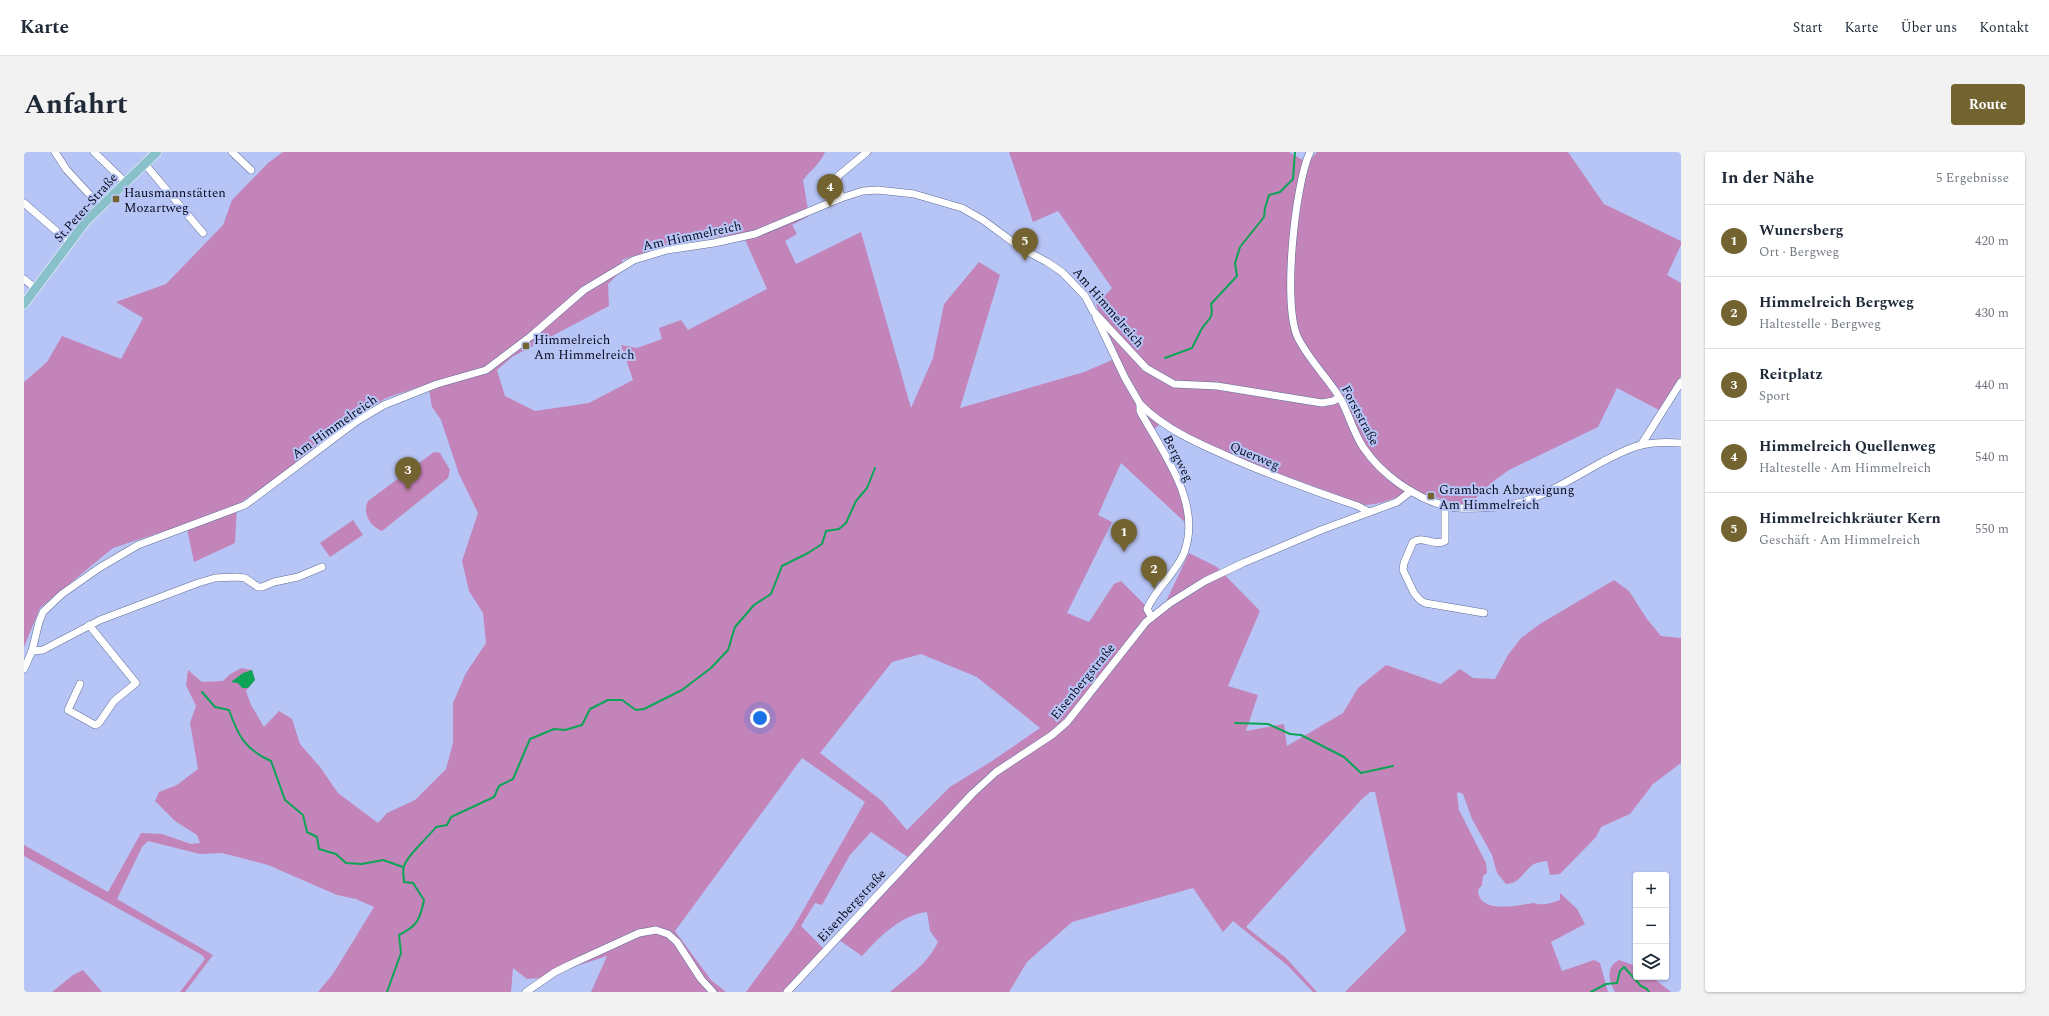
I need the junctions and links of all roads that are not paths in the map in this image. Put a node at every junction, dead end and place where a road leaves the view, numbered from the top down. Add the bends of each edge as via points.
1 (55, 152) edge
2 (94, 152) edge
3 (157, 152) edge
4 (232, 152) edge
5 (867, 152) edge
6 (1310, 152) edge
7 (144, 163) junction
8 (251, 170) dead end
9 (125, 182) junction
10 (841, 198) junction
11 (24, 203) edge
12 (100, 206) junction
13 (203, 233) dead end
14 (69, 242) junction
15 (24, 279) edge
16 (35, 288) junction
17 (24, 304) edge
18 (1094, 311) junction
19 (1681, 382) edge
20 (1340, 398) junction
21 (1140, 404) junction
22 (1681, 443) edge
23 (1641, 445) junction
24 (1411, 491) junction
25 (1445, 506) junction
26 (1369, 512) junction
27 (322, 567) dead end
28 (1484, 612) dead end
29 (1151, 616) junction
30 (89, 625) junction
31 (32, 651) junction
32 (24, 669) edge
33 (80, 684) dead end
34 (526, 992) edge
35 (714, 992) edge
36 (787, 992) edge

1 - 12 street via 66,169
2 - 9 street
3 - 7 main road, St.Peter-Straße
4 - 8 street
5 - 10 street via 838,176
6 - 20 street, Forststraße via 1300,185 1294,232 1291,309 1297,336
7 - 9 main road, St.Peter-Straße
7 - 13 street
9 - 12 main road, St.Peter-Straße
10 - 18 street, Am Himmelreich via 863,191 878,190 914,194 962,208 1062,272 1085,296
10 - 31 street, Am Himmelreich via 755,234 667,250 634,260 584,290 531,336 486,370 437,384 384,405 357,421 246,505 138,546 98,568 62,594 43,612
11 - 14 street
12 - 14 main road, St.Peter-Straße
14 - 16 main road, St.Peter-Straße
15 - 16 street
16 - 17 main road, St.Peter-Straße
18 - 20 street, Am Himmelreich via 1146,368 1174,384 1217,386 1322,403
18 - 21 street, Bergweg
19 - 23 street
20 - 24 street, Forststraße via 1362,446 1376,464
21 - 26 street, Querweg via 1150,415 1184,437 1277,477
21 - 29 street, Bergweg via 1140,411 1162,448 1183,492 1190,526 1184,553 1147,609
22 - 23 street, Forststraße
23 - 25 street, Forststraße via 1519,504 1496,507
24 - 25 street, Forststraße
24 - 26 street, Eisenbergstraße via 1397,502
25 - 28 street via 1445,541 1412,542 1404,564 1405,575 1414,593 1424,603
26 - 29 street, Eisenbergstraße via 1243,563 1199,585
27 - 30 street via 262,587 245,578 215,578
29 - 36 street, Eisenbergstraße via 1066,722 978,788
30 - 31 street via 43,650
30 - 33 street via 136,683 114,701 95,725 68,710
31 - 32 street, Am Himmelreich
34 - 35 street via 555,972 639,933 649,931 662,931 677,942 701,979

